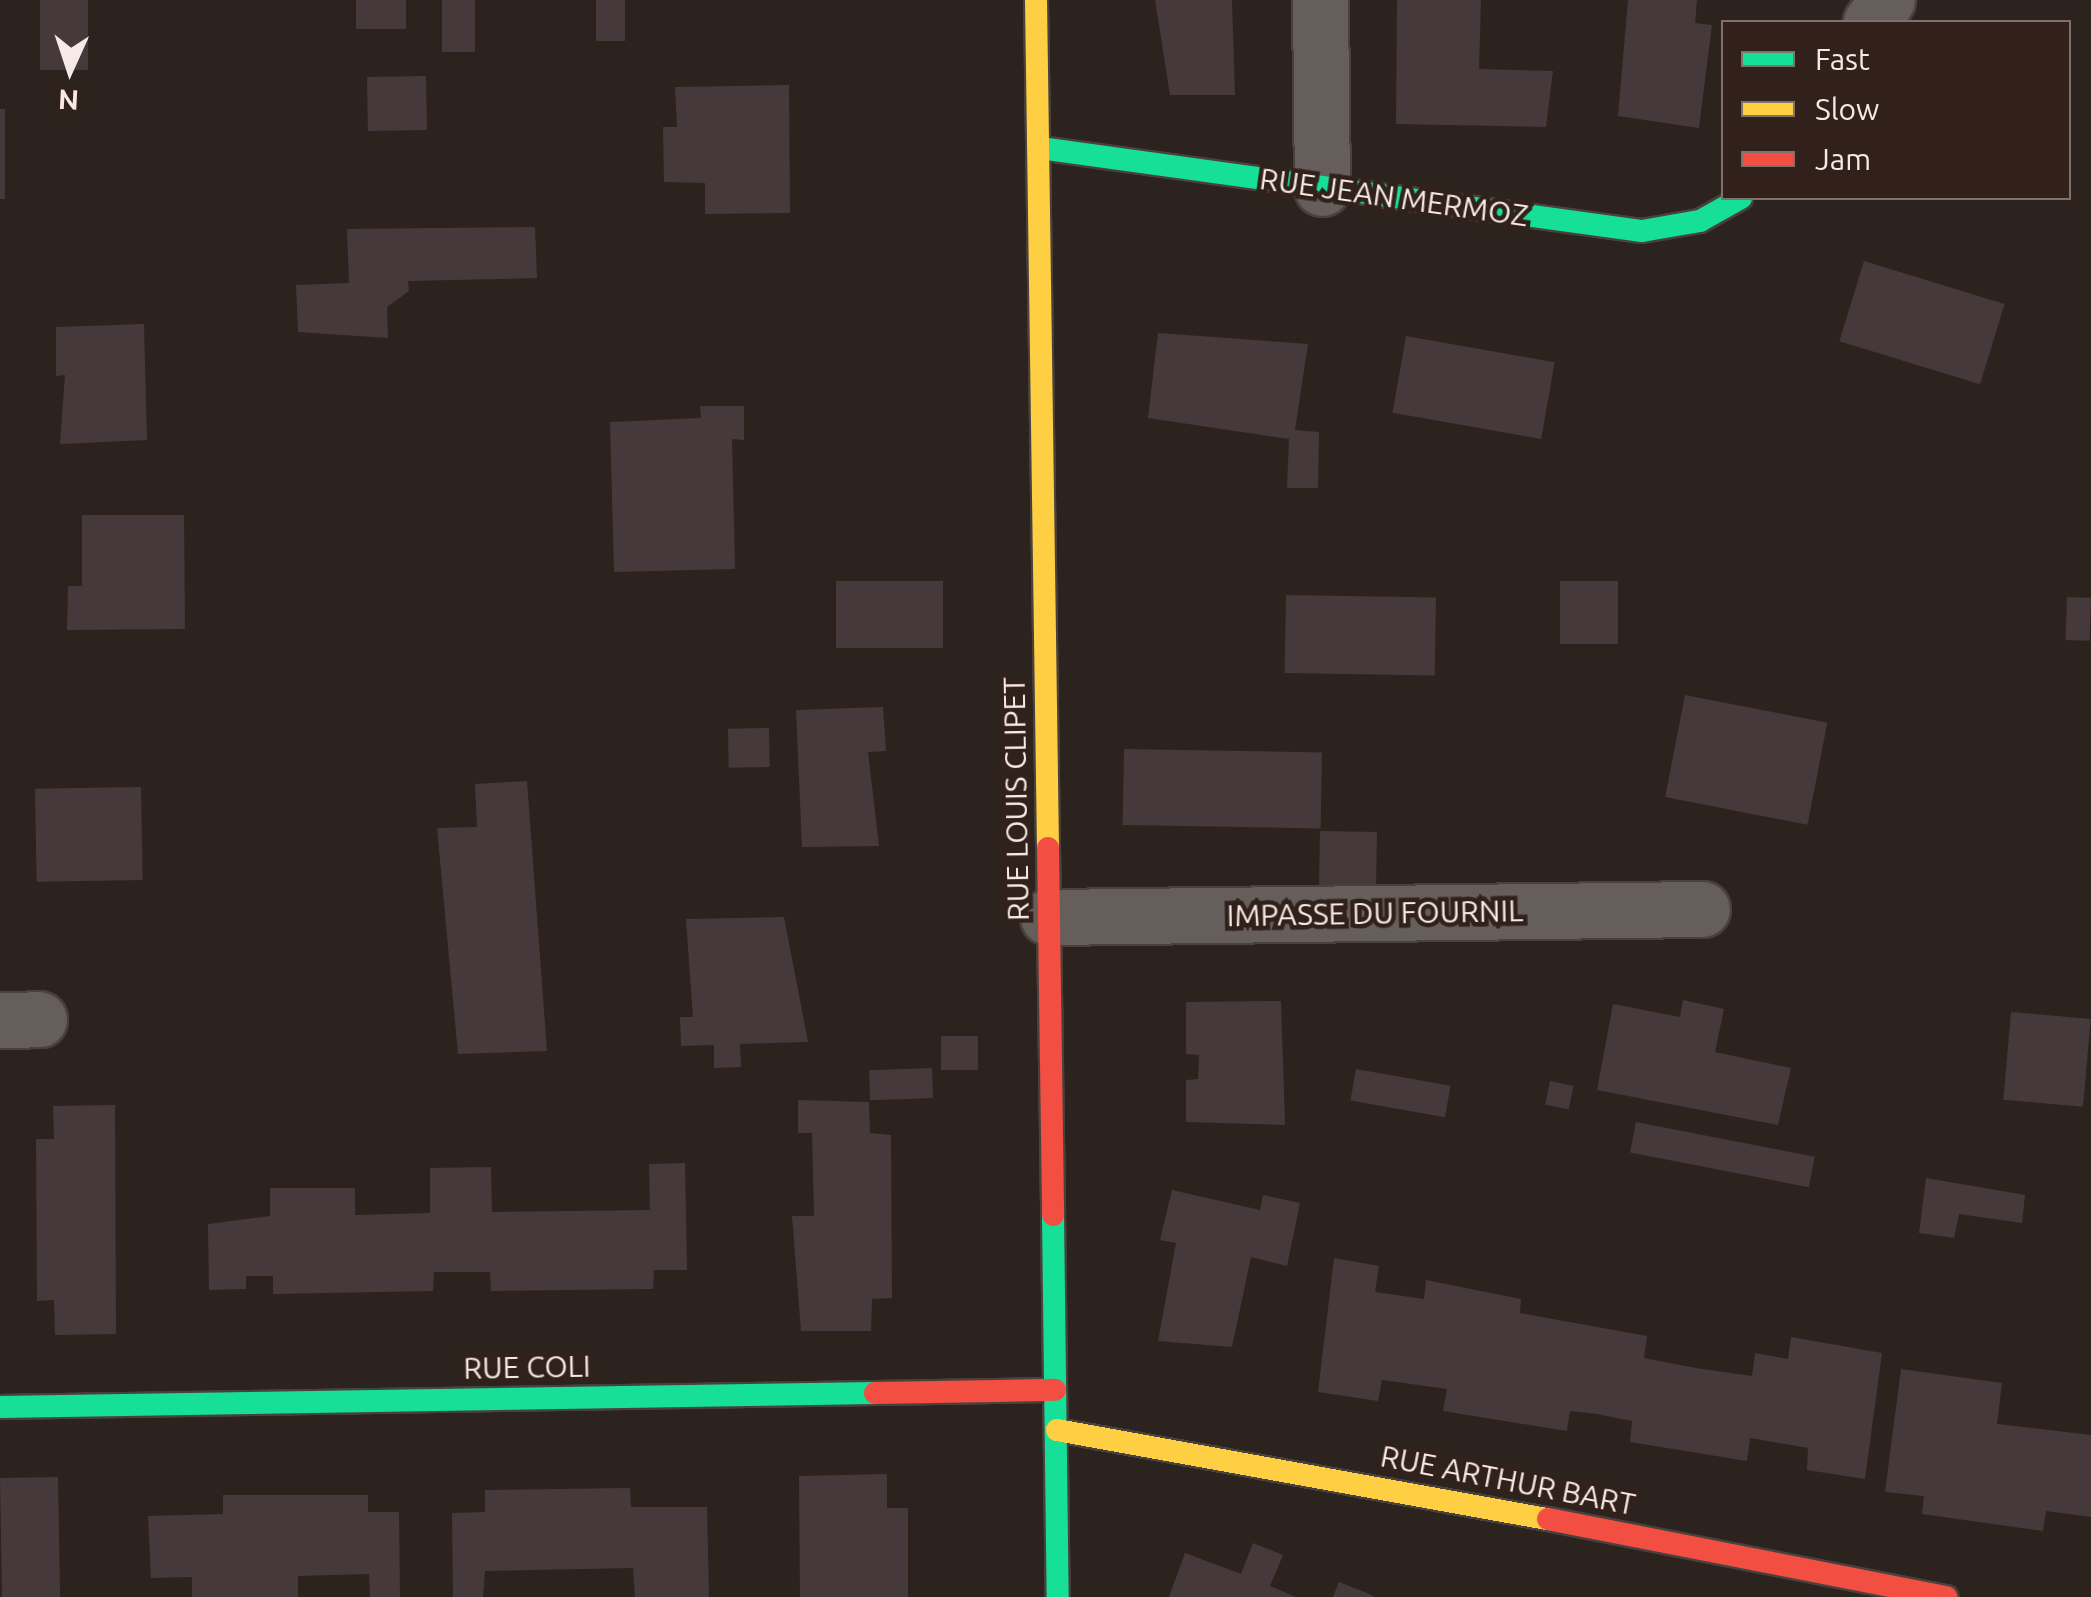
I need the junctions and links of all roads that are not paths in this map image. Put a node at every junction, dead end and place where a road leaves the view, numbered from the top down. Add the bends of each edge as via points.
1 (1036, 0) edge
2 (1320, 0) edge
3 (1040, 148) junction
4 (1322, 188) junction
5 (1737, 200) edge
6 (1702, 909) dead end
7 (1048, 917) junction
8 (1055, 1390) junction
9 (0, 1406) edge
10 (1057, 1430) junction
11 (1058, 1597) edge
12 (1944, 1597) edge

1 - 3 street, RUE LOUIS CLIPET
2 - 4 street
3 - 4 street, RUE JEAN MERMOZ
3 - 7 street, RUE LOUIS CLIPET
4 - 5 street, RUE JEAN MERMOZ via 1642,230 1700,221
6 - 7 street, IMPASSE DU FOURNIL
7 - 8 street, RUE LOUIS CLIPET
8 - 9 street, RUE COLI
8 - 10 street, RUE LOUIS CLIPET
10 - 11 street, RUE LOUIS CLIPET
10 - 12 street, RUE ARTHUR BART via 1143,1439

